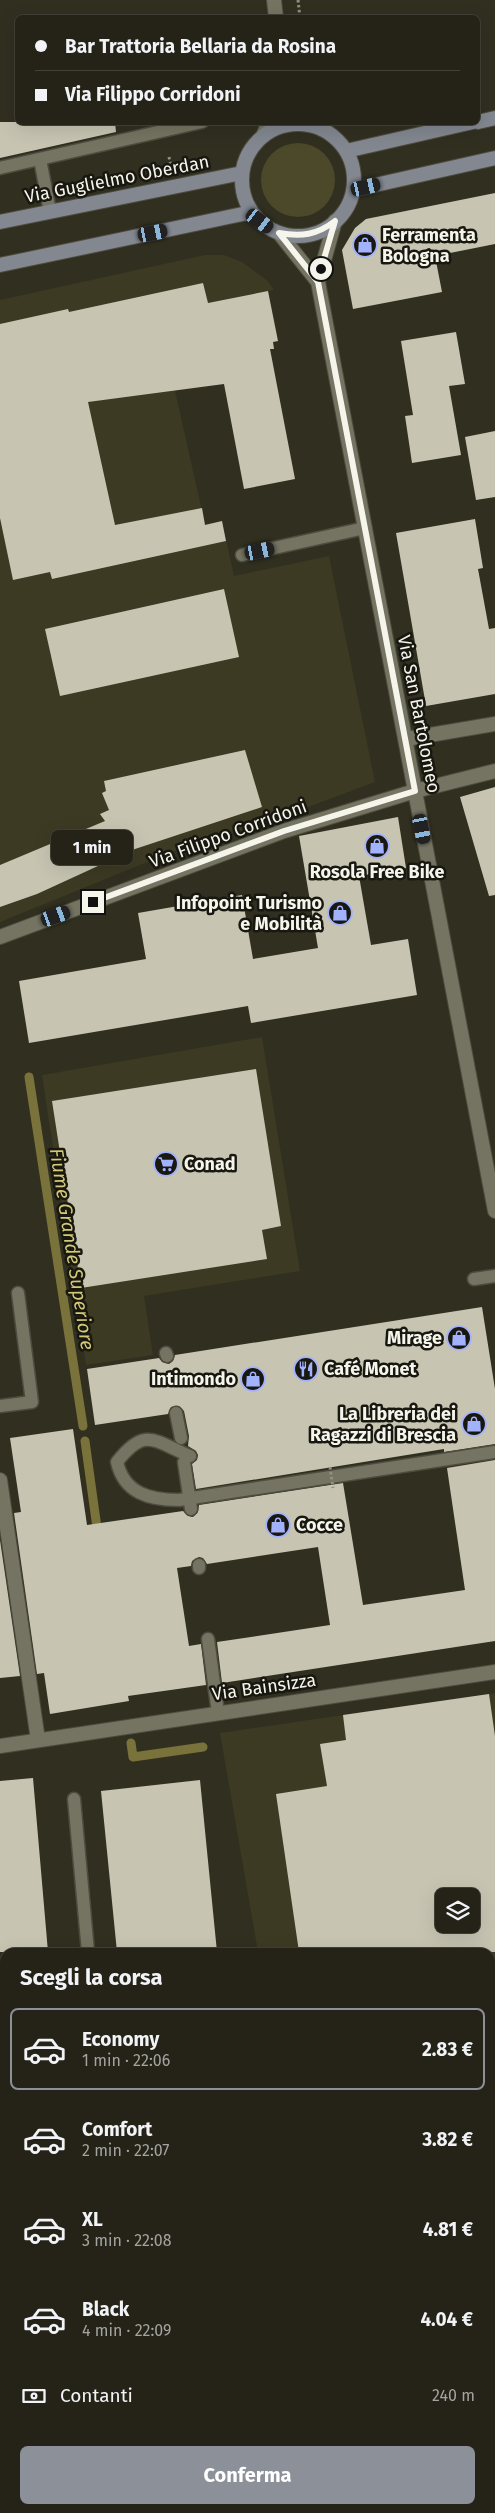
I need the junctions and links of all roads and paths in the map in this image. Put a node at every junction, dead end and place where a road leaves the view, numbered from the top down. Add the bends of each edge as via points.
1 (274, 0) edge
2 (298, 0) edge
3 (276, 15) edge
4 (300, 15) edge
5 (495, 118) edge
6 (480, 122) edge
7 (189, 125) edge
8 (268, 125) edge
9 (288, 125) edge
10 (460, 125) edge
11 (319, 126) edge
12 (263, 136) junction
13 (346, 151) junction
14 (495, 158) edge
15 (40, 159) junction
16 (0, 168) edge
17 (242, 173) junction
18 (353, 190) junction
19 (50, 212) junction
20 (252, 212) junction
21 (335, 221) junction
22 (0, 222) edge
23 (279, 233) junction
24 (0, 265) edge
25 (318, 282) junction
26 (365, 528) junction
27 (242, 555) dead end
28 (495, 724) edge
29 (406, 739) junction
30 (495, 771) edge
31 (415, 791) junction
32 (0, 937) edge
33 (495, 1211) edge
34 (495, 1276) edge
35 (474, 1279) dead end
36 (18, 1293) dead end
37 (0, 1406) edge
38 (176, 1413) dead end
39 (180, 1438) dead end
40 (495, 1452) edge
41 (330, 1467) dead end
42 (0, 1480) edge
43 (333, 1488) dead end
44 (190, 1504) junction
45 (208, 1638) dead end
46 (495, 1672) edge
47 (218, 1713) junction
48 (38, 1740) junction
49 (0, 1746) edge
50 (74, 1799) dead end
51 (88, 1948) edge

1 - 3 street
2 - 4 path
5 - 6 main road
7 - 15 lane
8 - 12 street
9 - 12 main road
10 - 13 main road
11 - 13 main road via 336,138
12 - 17 main road via 245,159
13 - 18 main road via 354,177
14 - 18 main road
15 - 16 lane
15 - 19 lane
17 - 19 main road, Via Guglielmo Oberdan
17 - 20 main road via 243,194
18 - 21 main road via 347,207
19 - 22 main road, Via Guglielmo Oberdan
20 - 23 main road
20 - 24 main road
21 - 23 main road via 309,235
21 - 25 street, Via San Bartolomeo
23 - 25 street, Via San Bartolomeo
25 - 26 street, Via San Bartolomeo
26 - 27 lane
26 - 29 street, Via San Bartolomeo
28 - 29 street
29 - 31 street, Via San Bartolomeo
30 - 31 street, Via Filippo Corridoni
31 - 32 street, Via Filippo Corridoni via 284,831
31 - 33 street, Via San Bartolomeo
34 - 35 lane
36 - 37 lane via 32,1402
38 - 39 lane
40 - 44 lane via 397,1472
41 - 43 path, bridge
42 - 48 street
44 - 44 lane via 153,1498 127,1486 117,1462 130,1446 150,1439 187,1459
45 - 47 lane
46 - 47 street, Via Bainsizza
47 - 48 street, Via Bainsizza
48 - 49 street, Via Bainsizza
50 - 51 lane

